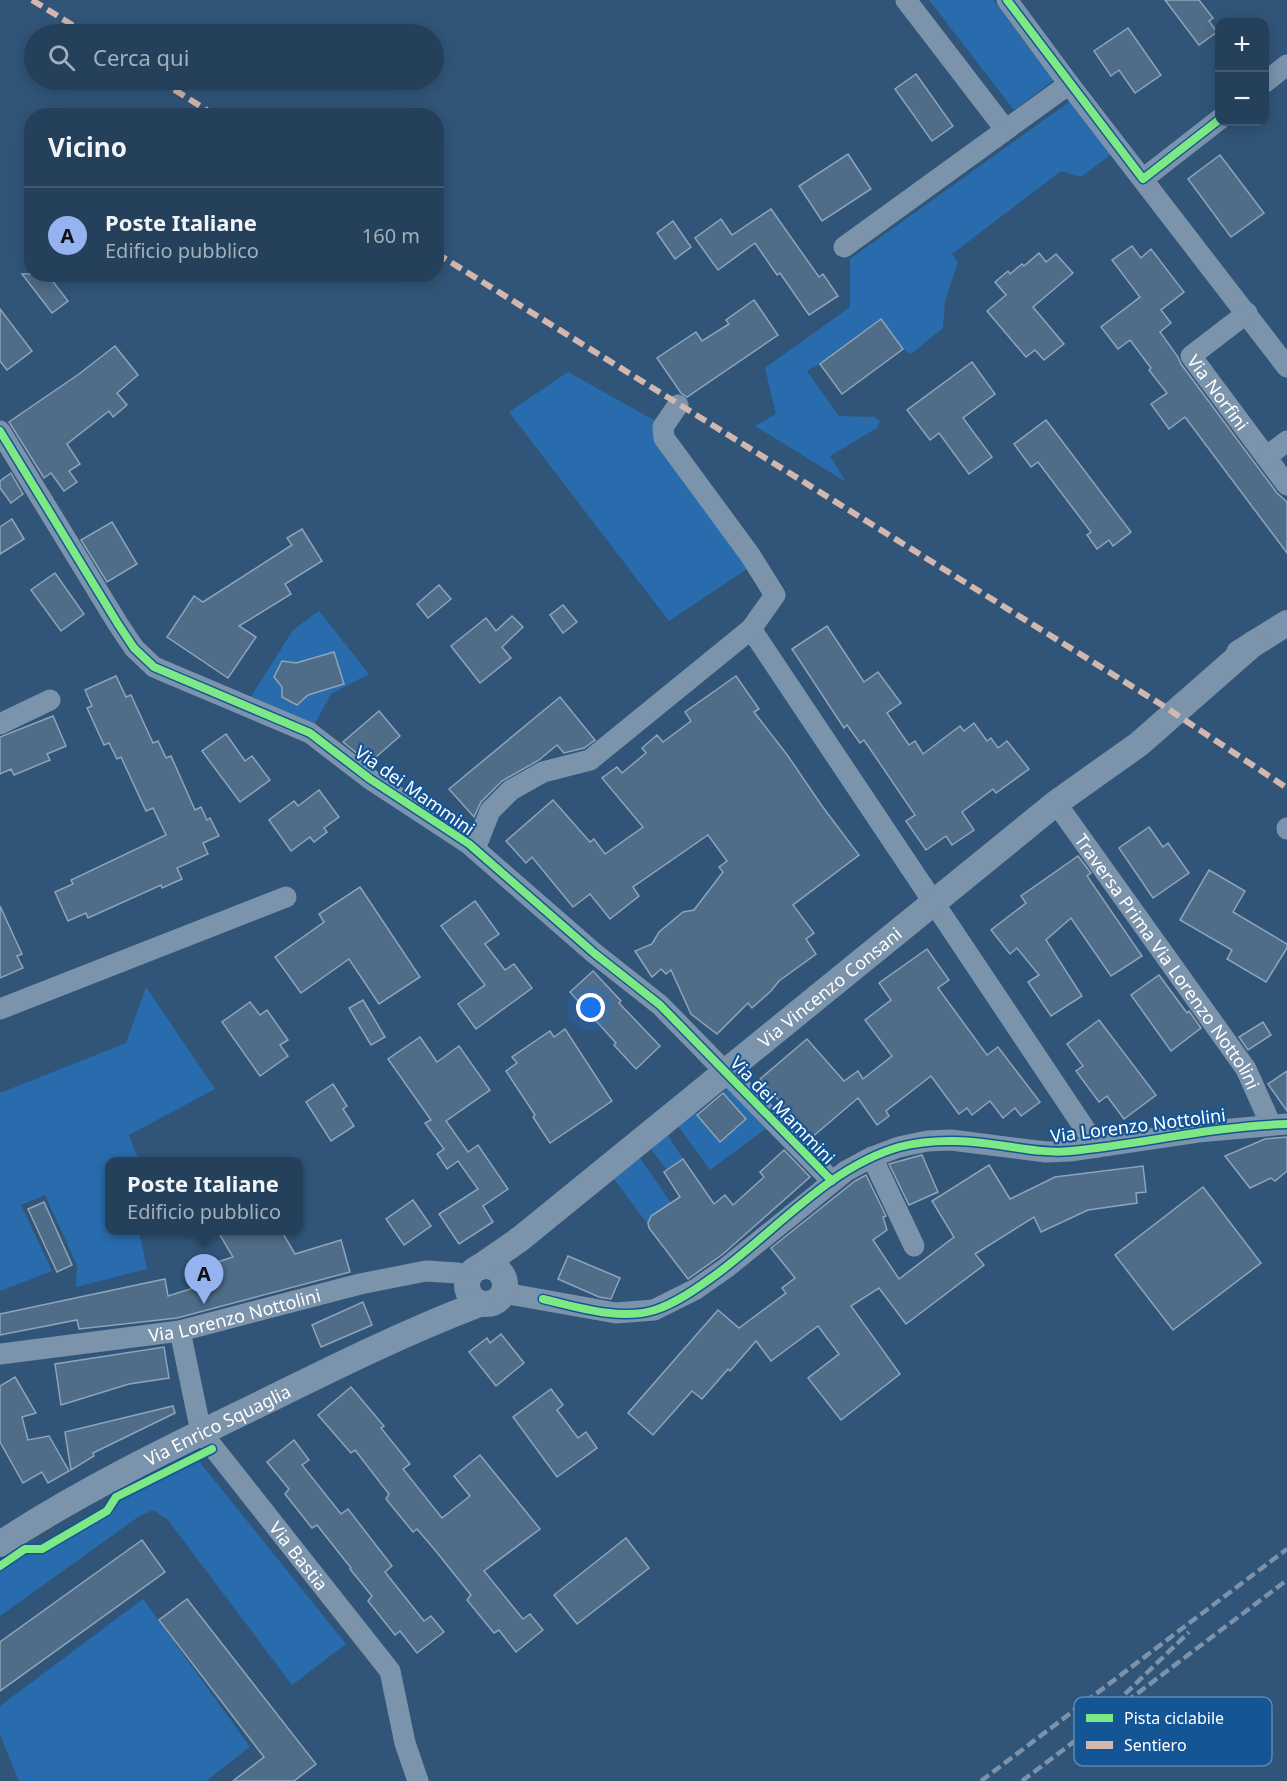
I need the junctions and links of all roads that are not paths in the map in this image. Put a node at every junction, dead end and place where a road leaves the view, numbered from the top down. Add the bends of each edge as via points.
1 (906, 0) edge
2 (1007, 0) edge
3 (1287, 65) edge
4 (1269, 79) edge
5 (1069, 84) junction
6 (1215, 123) edge
7 (1005, 129) junction
8 (1143, 179) junction
9 (844, 247) dead end
10 (1246, 313) junction
11 (1285, 359) edge
12 (678, 405) dead end
13 (1287, 441) edge
14 (3, 442) edge
15 (1266, 457) junction
16 (1287, 485) edge
17 (1287, 623) edge
18 (751, 629) junction
19 (50, 700) dead end
20 (0, 724) edge
21 (1056, 803) junction
22 (475, 849) junction
23 (286, 897) dead end
24 (934, 902) junction
25 (0, 1008) edge
26 (725, 1071) junction
27 (1279, 1124) edge
28 (1097, 1147) junction
29 (872, 1157) junction
30 (832, 1181) junction
31 (520, 1239) junction
32 (914, 1246) dead end
33 (473, 1285) junction
34 (504, 1285) junction
35 (180, 1331) junction
36 (0, 1354) edge
37 (201, 1432) junction
38 (0, 1544) edge
39 (418, 1781) edge

1 - 7 street
2 - 5 street
3 - 4 street
5 - 7 street
5 - 8 street
6 - 8 street
7 - 9 street
8 - 10 street
10 - 11 street
10 - 15 street, Via Norfini via 1191,356
12 - 18 street via 663,427 664,438 775,595
13 - 15 street
14 - 22 street, Via dei Mammini via 117,624 134,648 154,666 310,733
15 - 16 street, Via Norfini
17 - 21 street, Via Vincenzo Consani via 1162,705
18 - 22 street via 590,760 543,772 511,790 490,811
18 - 24 street
19 - 20 street
21 - 24 street, Via Vincenzo Consani
21 - 27 street, Traversa Prima Via Lorenzo Nottolini via 1246,1069
22 - 26 street, Via dei Mammini via 660,1005
23 - 25 street
24 - 26 street, Via Vincenzo Consani
24 - 28 street
26 - 30 street, Via dei Mammini
26 - 31 street, Via Vincenzo Consani
27 - 28 street, Via Lorenzo Nottolini
28 - 29 street, Via Lorenzo Nottolini via 1046,1152 951,1140 899,1147
29 - 30 street, Via Lorenzo Nottolini
29 - 32 street
30 - 34 street, Via Lorenzo Nottolini via 696,1289 654,1310 616,1313 576,1307
31 - 33 street, Via Vincenzo Consani
31 - 34 street, Via Vincenzo Consani via 510,1258
33 - 34 street via 492,1267 497,1269
33 - 34 street via 485,1305 496,1302
33 - 35 street, Via Lorenzo Nottolini via 458,1273 426,1271 360,1284
33 - 37 street, Via Enrico Squaglia via 439,1319
35 - 36 street, Via Lorenzo Nottolini
35 - 37 street, Via Bastia
37 - 38 street, Via Enrico Squaglia
37 - 39 street, Via Bastia via 390,1671 405,1743

